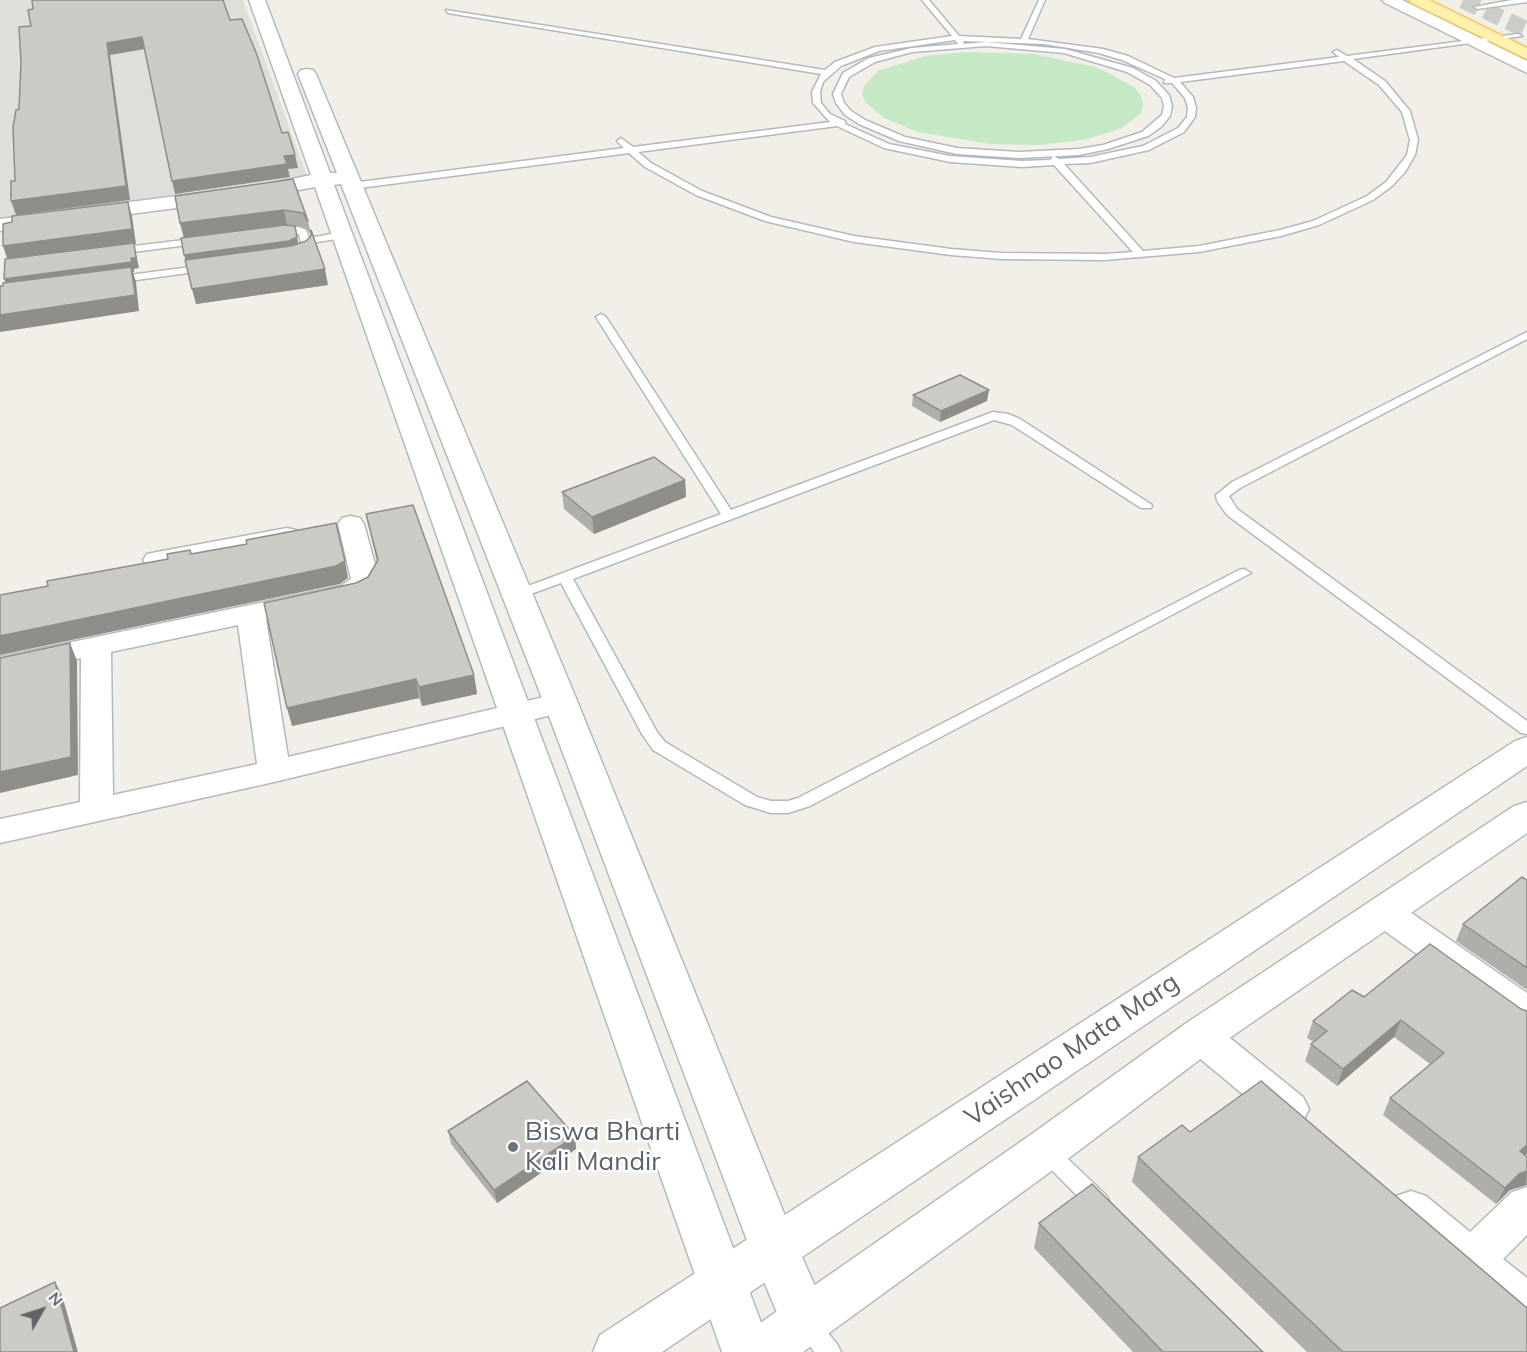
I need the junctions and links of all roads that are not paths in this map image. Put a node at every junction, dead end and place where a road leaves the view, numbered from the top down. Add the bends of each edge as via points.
1 (257, 0) edge
2 (278, 0) edge
3 (925, 0) edge
4 (1042, 0) edge
5 (1390, 0) edge
6 (1417, 0) edge
7 (1441, 0) edge
8 (1527, 0) edge
9 (1477, 7) dead end
10 (447, 11) dead end
11 (1496, 37) edge
12 (1024, 40) junction
13 (960, 42) junction
14 (1337, 52) junction
15 (1527, 54) edge
16 (1347, 58) junction
17 (1527, 68) edge
18 (826, 73) junction
19 (1164, 74) junction
20 (1143, 77) junction
21 (1174, 81) junction
22 (1153, 83) junction
23 (849, 113) junction
24 (828, 116) junction
25 (860, 121) junction
26 (838, 123) junction
27 (621, 141) junction
28 (631, 150) junction
29 (1050, 154) junction
30 (1057, 163) junction
31 (337, 183) junction
32 (0, 225) edge
33 (264, 233) edge
34 (343, 235) junction
35 (206, 240) edge
36 (306, 241) junction
37 (102, 253) edge
38 (1141, 254) junction
39 (293, 256) edge
40 (222, 266) edge
41 (104, 281) edge
42 (601, 317) dead end
43 (1527, 335) edge
44 (1146, 505) dead end
45 (728, 515) junction
46 (157, 560) edge
47 (1244, 573) dead end
48 (565, 577) junction
49 (517, 595) junction
50 (251, 615) junction
51 (96, 647) junction
52 (0, 666) edge
53 (561, 703) junction
54 (518, 714) junction
55 (1527, 729) edge
56 (1527, 749) edge
57 (274, 771) junction
58 (97, 809) junction
59 (1527, 814) edge
60 (0, 831) edge
61 (1384, 912) junction
62 (1527, 1013) edge
63 (1200, 1036) junction
64 (1318, 1133) edge
65 (1045, 1150) junction
66 (1382, 1186) edge
67 (1527, 1206) edge
68 (1117, 1221) edge
69 (774, 1248) junction
70 (1472, 1260) junction
71 (722, 1283) junction
72 (1527, 1306) edge
73 (817, 1337) edge
74 (618, 1352) edge
75 (747, 1352) edge
76 (761, 1352) edge

1 - 31 street
2 - 31 street
3 - 13 lane
4 - 12 lane
5 - 11 street
6 - 11 main road
7 - 11 main road
8 - 9 lane
10 - 18 lane
11 - 14 lane
11 - 15 main road
11 - 16 lane
11 - 17 street
12 - 13 lane
12 - 19 lane via 1100,51
13 - 18 lane via 878,49 838,64
13 - 20 lane via 1065,51 1111,63
13 - 23 lane via 901,52 857,68 840,84 837,94
14 - 16 lane
14 - 19 lane
16 - 21 lane
16 - 38 lane via 1382,84 1407,111 1414,140 1411,155 1389,184 1346,211 1281,233 1199,249
18 - 24 lane via 816,92 817,103
19 - 20 lane
19 - 21 lane
20 - 22 lane
21 - 22 lane
21 - 30 lane via 1192,108 1191,117 1181,129 1137,150
22 - 29 lane via 1166,97 1168,106 1166,116 1145,134 1079,152
23 - 24 lane
23 - 25 lane
24 - 26 lane
24 - 27 lane
25 - 26 lane
25 - 29 lane via 928,146 987,154
26 - 28 lane
26 - 30 lane via 862,136 917,153 985,163
27 - 28 lane
27 - 31 lane
28 - 31 lane
28 - 38 lane via 671,179 731,207 854,239 1002,256
29 - 30 lane
30 - 38 lane
31 - 32 street via 294,192 268,190
31 - 34 street
31 - 49 street
33 - 36 lane via 298,230
34 - 36 lane
34 - 54 street
35 - 37 lane
36 - 39 lane via 307,249
40 - 41 lane
42 - 45 lane
43 - 55 lane via 1236,484 1222,495 1232,512
44 - 45 lane via 1016,422 993,416
45 - 48 lane
46 - 50 street via 339,526 365,579 362,587
47 - 48 lane via 788,807 751,801 659,746
48 - 49 lane
49 - 53 street
50 - 51 street
50 - 57 street
51 - 52 street
51 - 58 street
53 - 54 street
53 - 69 street
54 - 57 street
54 - 71 street
56 - 69 street, Vaishnao Mata Marg
57 - 58 street
58 - 60 street
59 - 61 street
61 - 62 street
61 - 63 street
63 - 64 street
63 - 65 street
65 - 68 lane
65 - 73 street
66 - 70 street
67 - 70 street
69 - 71 street, Vaishnao Mata Marg
69 - 73 street
70 - 72 street
71 - 74 street, Vaishnao Mata Marg
71 - 75 street
73 - 76 street

